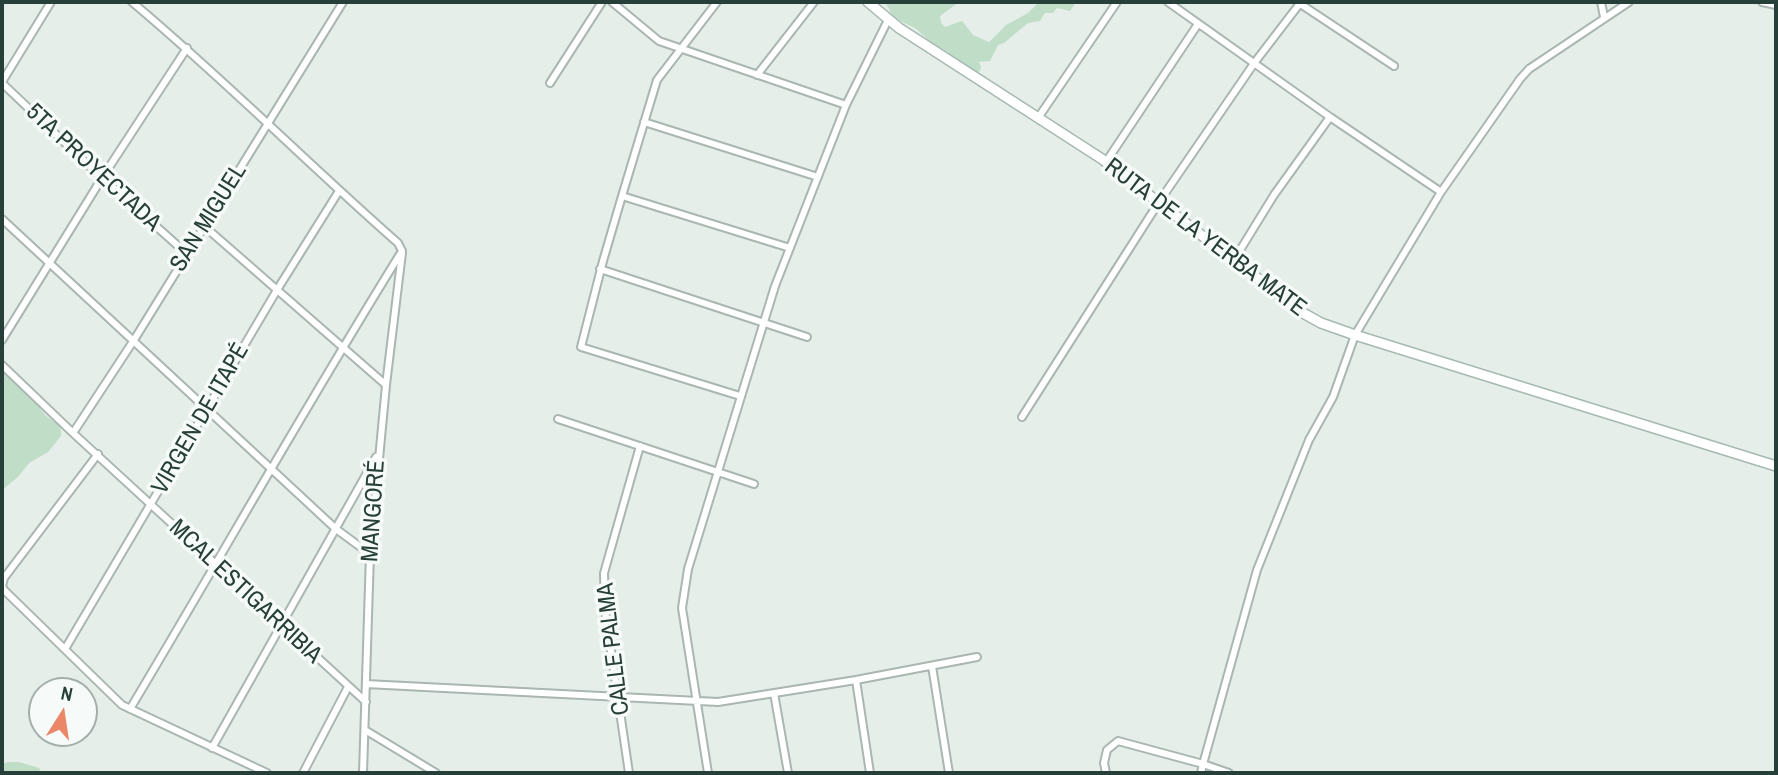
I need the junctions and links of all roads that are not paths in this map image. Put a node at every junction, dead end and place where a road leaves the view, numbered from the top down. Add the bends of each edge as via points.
1 (51, 2) edge
2 (132, 2) edge
3 (343, 2) edge
4 (603, 2) edge
5 (612, 2) edge
6 (718, 2) edge
7 (814, 2) edge
8 (868, 2) edge
9 (1117, 2) edge
10 (1168, 2) edge
11 (1299, 2) edge
12 (1601, 2) edge
13 (1629, 2) edge
14 (1762, 2) edge
15 (1776, 5) edge
16 (1604, 17) junction
17 (888, 20) junction
18 (1198, 24) junction
19 (187, 48) junction
20 (681, 48) junction
21 (1255, 62) junction
22 (1394, 66) dead end
23 (757, 75) junction
24 (2, 83) edge
25 (550, 83) dead end
26 (846, 105) junction
27 (1330, 117) junction
28 (1038, 118) junction
29 (645, 122) junction
30 (268, 123) junction
31 (1105, 162) junction
32 (818, 177) junction
33 (102, 178) junction
34 (339, 191) junction
35 (1441, 192) junction
36 (622, 196) junction
37 (1159, 202) junction
38 (2, 219) edge
39 (204, 226) junction
40 (790, 248) junction
41 (402, 251) junction
42 (186, 253) junction
43 (1234, 260) junction
44 (50, 262) junction
45 (600, 269) junction
46 (277, 290) junction
47 (764, 323) junction
48 (1355, 335) junction
49 (807, 338) dead end
50 (2, 340) edge
51 (134, 340) junction
52 (342, 347) junction
53 (2, 365) edge
54 (386, 385) junction
55 (740, 396) junction
56 (206, 410) junction
57 (1022, 417) dead end
58 (558, 419) dead end
59 (73, 433) junction
60 (640, 446) junction
61 (98, 454) junction
62 (379, 454) junction
63 (1776, 466) edge
64 (273, 470) junction
65 (717, 471) junction
66 (754, 484) dead end
67 (152, 505) junction
68 (336, 529) junction
69 (370, 554) junction
70 (216, 566) junction
71 (281, 625) junction
72 (65, 649) junction
73 (977, 657) dead end
74 (932, 666) junction
75 (856, 680) junction
76 (366, 684) junction
77 (348, 687) junction
78 (774, 693) junction
79 (618, 695) junction
80 (696, 701) junction
81 (366, 702) junction
82 (130, 709) junction
83 (365, 730) junction
84 (212, 748) junction
85 (1203, 764) junction
86 (267, 773) edge
87 (303, 773) edge
88 (363, 773) edge
89 (436, 773) edge
90 (629, 773) edge
91 (708, 773) edge
92 (788, 773) edge
93 (870, 773) edge
94 (949, 773) edge
95 (1106, 773) edge
96 (1201, 773) edge
97 (1229, 773) edge

1 - 24 street
2 - 19 street
3 - 30 street, SAN MIGUEL
4 - 25 street
5 - 20 street via 659,41
6 - 20 street
7 - 23 street
8 - 17 main road, RUTA DE LA YERBA MATE
9 - 28 street
10 - 18 street
11 - 21 street
11 - 22 street
12 - 16 street
13 - 16 street
14 - 15 street
16 - 35 street via 1529,69
17 - 26 street
17 - 28 main road, RUTA DE LA YERBA MATE
18 - 21 street
18 - 31 street
19 - 30 street
19 - 33 street
20 - 23 street
20 - 29 street via 657,80
21 - 27 street
21 - 37 street
23 - 26 street
24 - 33 street, 5TA PROYECTADA
26 - 32 street
27 - 35 street
27 - 43 street
28 - 31 main road, RUTA DE LA YERBA MATE
29 - 32 street
29 - 36 street
30 - 34 street
30 - 39 street, SAN MIGUEL
31 - 37 main road, RUTA DE LA YERBA MATE
32 - 40 street
33 - 42 street, 5TA PROYECTADA
33 - 44 street
34 - 41 street
34 - 46 street, VIRGEN DE ITAPÉ
35 - 48 street
36 - 40 street
36 - 45 street
37 - 43 main road, RUTA DE LA YERBA MATE
37 - 57 street
38 - 44 street
39 - 42 street, SAN MIGUEL
39 - 46 street
40 - 47 street
41 - 52 street
41 - 54 street, MANGORÉ
42 - 51 street, SAN MIGUEL
43 - 48 main road, RUTA DE LA YERBA MATE via 1303,313
44 - 50 street
44 - 51 street
45 - 47 street
45 - 55 street via 581,347
46 - 52 street
46 - 56 street, VIRGEN DE ITAPÉ
47 - 49 street
47 - 55 street
48 - 63 main road, RUTA DE LA YERBA MATE
48 - 85 street via 1333,397 1309,440 1257,570
51 - 56 street
51 - 59 street, SAN MIGUEL
52 - 54 street
52 - 64 street
53 - 59 street, MCAL ESTIGARRIBIA
54 - 62 street, MANGORÉ
55 - 65 street
56 - 64 street
56 - 67 street, VIRGEN DE ITAPÉ
58 - 60 street
59 - 61 street, MCAL ESTIGARRIBIA
60 - 65 street
60 - 79 street, CALLE PALMA via 604,573
61 - 67 street, MCAL ESTIGARRIBIA
61 - 72 street via 2,582 4,590
62 - 68 street
62 - 69 street, MANGORÉ
64 - 68 street
64 - 70 street
65 - 66 street
65 - 80 street via 682,608
67 - 70 street, MCAL ESTIGARRIBIA
67 - 72 street, VIRGEN DE ITAPÉ
68 - 69 street
68 - 71 street
69 - 76 street, MANGORÉ
70 - 71 street, MCAL ESTIGARRIBIA
70 - 82 street
71 - 77 street, MCAL ESTIGARRIBIA
71 - 84 street
72 - 82 street
73 - 74 street
74 - 75 street
74 - 94 street
75 - 78 street
75 - 93 street
76 - 79 street
76 - 81 street, MANGORÉ
77 - 81 street, MCAL ESTIGARRIBIA
77 - 87 street
78 - 80 street
78 - 92 street
79 - 80 street
79 - 90 street, CALLE PALMA
80 - 91 street
81 - 83 street, MANGORÉ
82 - 84 street
83 - 88 street, MANGORÉ
83 - 89 street
84 - 86 street
85 - 95 street via 1118,741 1107,750
85 - 96 street
85 - 97 street

